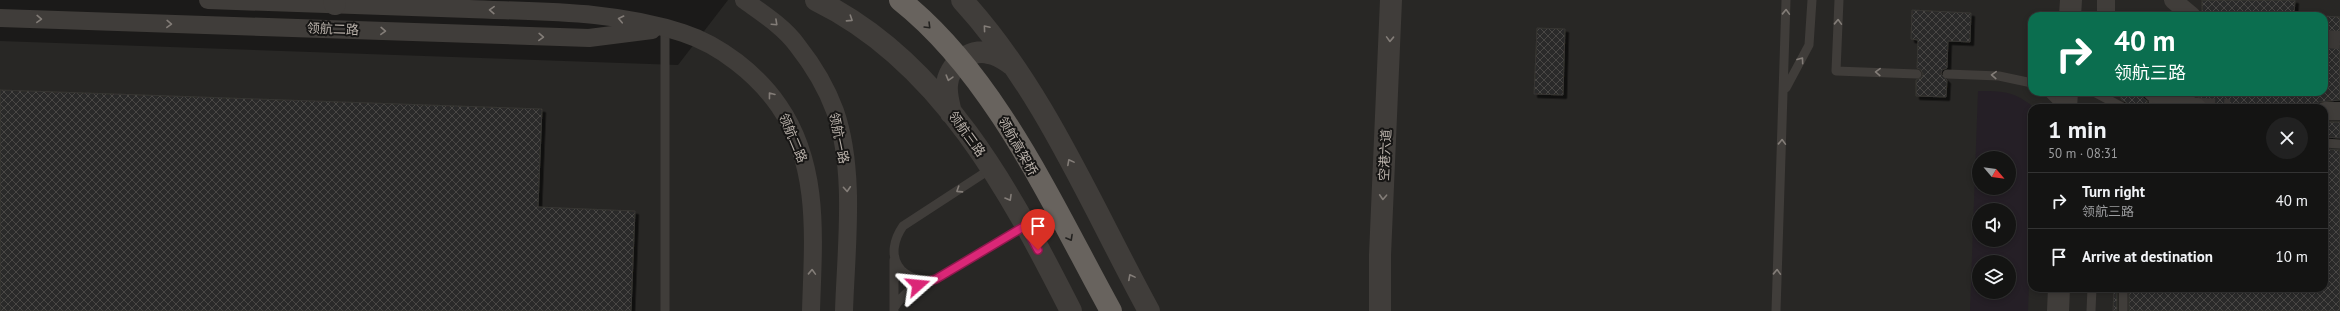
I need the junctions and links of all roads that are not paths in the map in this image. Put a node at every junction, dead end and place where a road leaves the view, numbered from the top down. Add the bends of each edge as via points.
1 (208, 0) edge
2 (744, 0) edge
3 (816, 0) edge
4 (900, 0) edge
5 (962, 0) edge
6 (1391, 0) edge
7 (1786, 0) edge
8 (1812, 0) edge
9 (1839, 0) edge
10 (2071, 0) edge
11 (2106, 0) edge
12 (2173, 0) edge
13 (334, 2) edge
14 (2070, 12) edge
15 (2106, 12) edge
16 (2187, 12) edge
17 (0, 18) edge
18 (666, 28) junction
19 (1014, 66) junction
20 (1917, 74) dead end
21 (1947, 74) dead end
22 (2028, 82) edge
23 (1783, 95) junction
24 (2052, 96) edge
25 (2102, 96) edge
26 (2153, 98) edge
27 (2061, 104) edge
28 (2116, 104) edge
29 (2185, 104) edge
30 (2328, 111) edge
31 (2340, 111) edge
32 (951, 112) junction
33 (2328, 143) edge
34 (2340, 144) edge
35 (992, 168) junction
36 (1025, 226) junction
37 (1380, 255) junction
38 (894, 256) junction
39 (926, 281) junction
40 (2059, 292) edge
41 (2092, 292) edge
42 (2123, 292) edge
43 (1142, 308) edge
44 (894, 310) edge
45 (665, 311) edge
46 (810, 311) edge
47 (844, 311) edge
48 (1071, 311) edge
49 (1111, 311) edge
50 (1366, 311) edge
51 (1380, 311) edge
52 (1776, 311) edge
53 (2058, 311) edge
54 (2091, 311) edge
55 (2122, 311) edge

1 - 13 street, 领航二路
2 -> 47 street, 领航一路 via 766,15 797,44 835,111 848,192
3 -> 32 street, 领航三路 via 869,31 895,52 923,79
4 -> 49 highway, 领航高架桥, bridge via 953,51 993,104 1030,164
19 -> 5 street
6 -> 37 street, 空港六道
23 -> 7 lane
23 -> 8 lane via 1791,75 1809,45
20 -> 9 lane via 1836,71
10 - 14 street
11 - 15 street
12 - 16 street
18 -> 13 street, 领航二路 via 589,14
17 -> 18 street, 领航二路 via 589,38
18 - 45 lane
46 -> 18 street, 领航二路 via 812,199 806,165 793,132 780,107 763,85 741,66 713,47 684,33
19 -> 32 street via 989,52 978,52 960,62 951,71 947,84
43 -> 19 street via 1040,107
22 -> 21 lane via 1999,76
52 -> 23 lane
24 - 27 lane
25 - 28 lane
26 - 29 street
30 - 31 street
32 - 35 street, 领航三路
33 - 34 lane
35 -> 36 street, 领航三路
35 -> 38 lane via 903,226 897,235
36 - 39 lane via 936,279
36 - 48 street, 领航三路
37 - 50 street
37 - 51 street, 空港六道
38 - 39 lane via 898,266 906,274
38 - 44 lane
39 - 44 lane via 910,288
40 - 53 street
41 - 54 lane
42 - 55 lane

